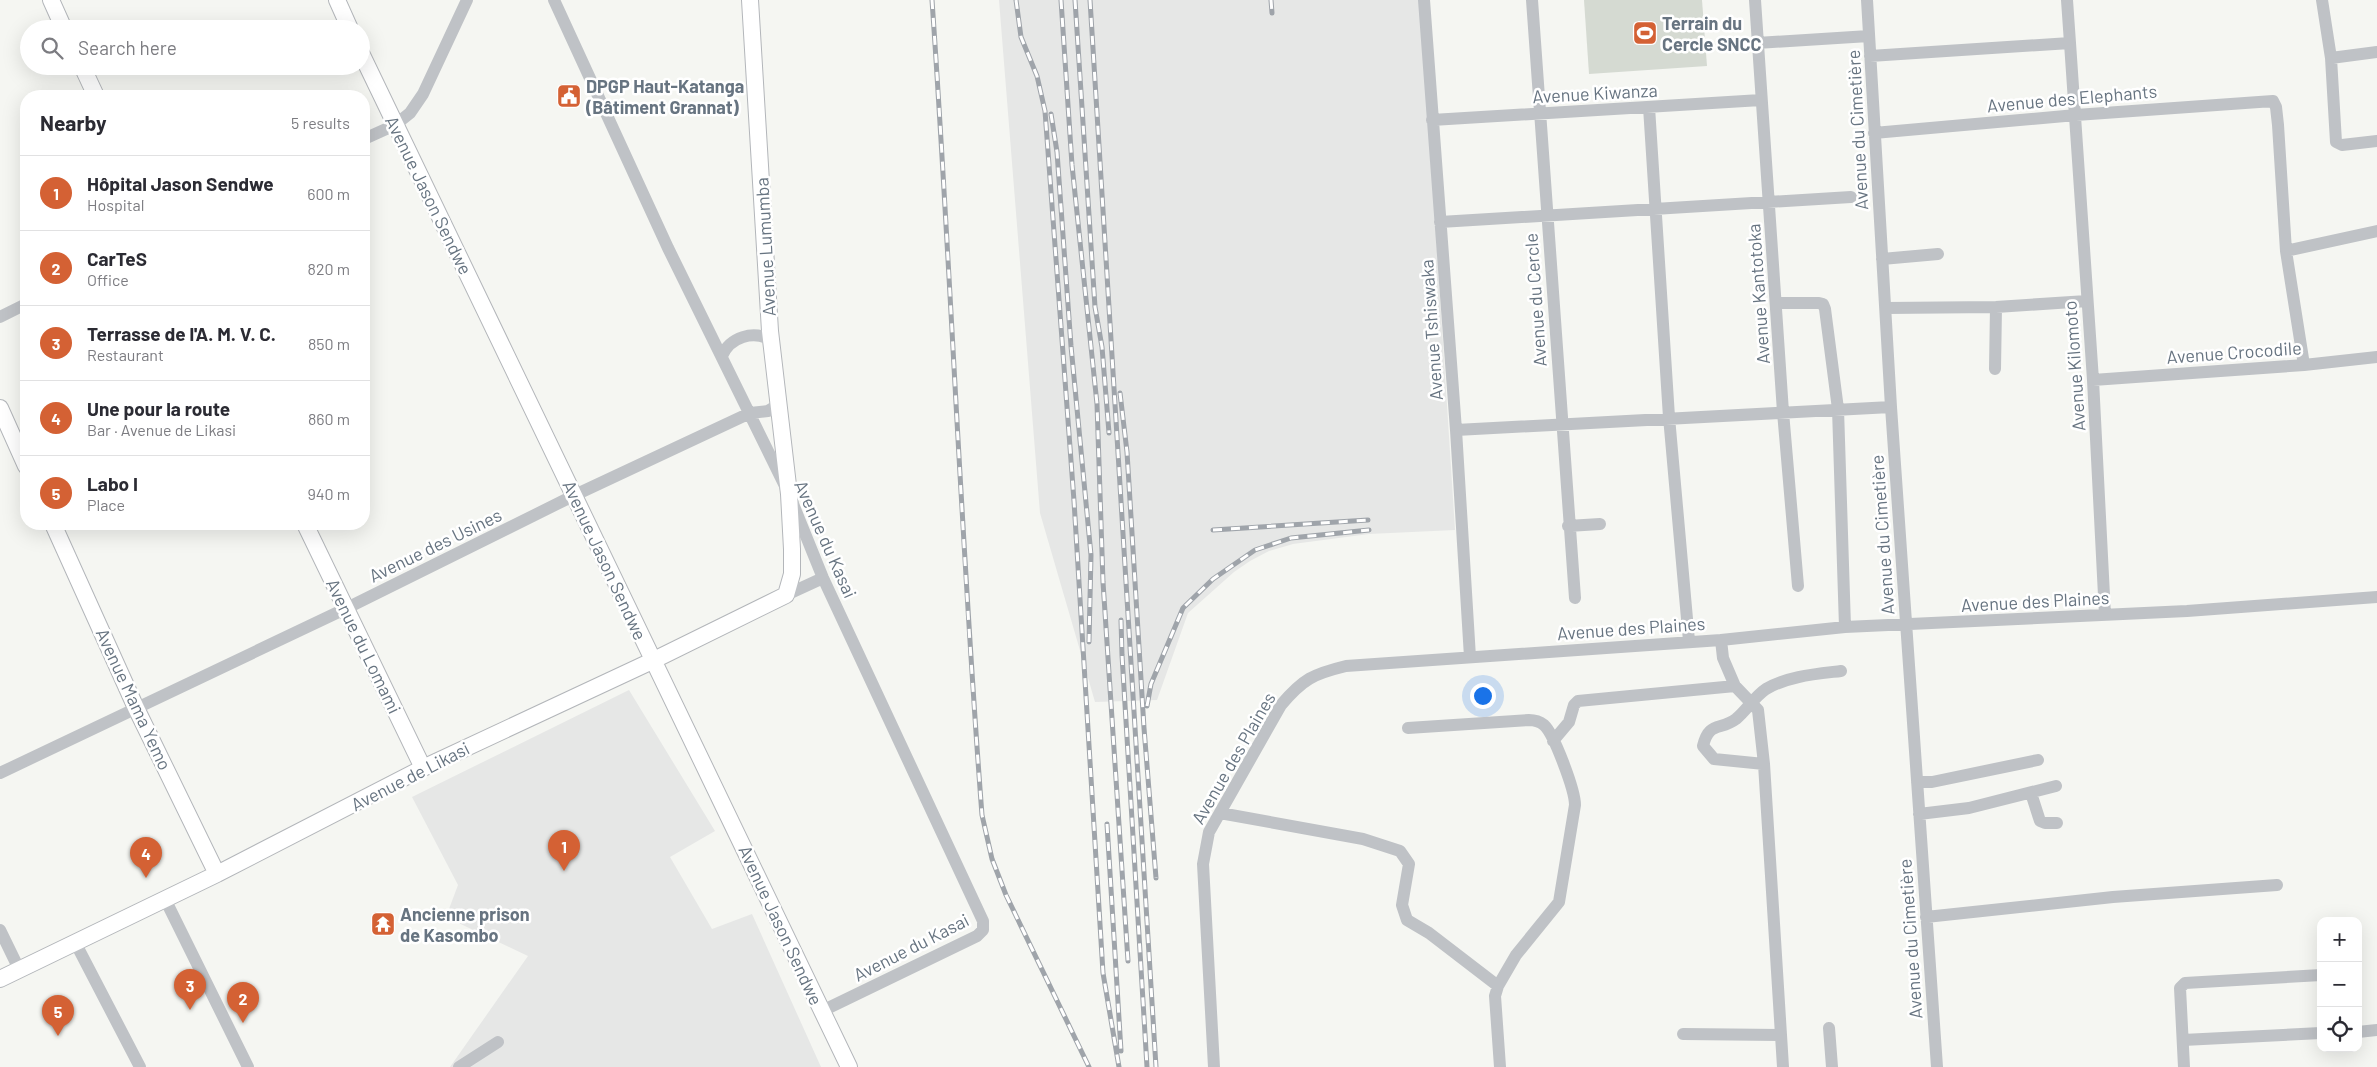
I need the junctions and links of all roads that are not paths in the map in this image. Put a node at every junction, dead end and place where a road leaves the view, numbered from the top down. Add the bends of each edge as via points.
1 (51, 0) edge
2 (337, 0) edge
3 (467, 0) edge
4 (554, 0) edge
5 (750, 0) edge
6 (1424, 0) edge
7 (1532, 0) edge
8 (1755, 0) edge
9 (1867, 0) edge
10 (2067, 0) edge
11 (2322, 0) edge
12 (60, 20) edge
13 (346, 20) edge
14 (1869, 36) junction
15 (1758, 43) junction
16 (2070, 43) junction
17 (2377, 52) edge
18 (1870, 56) junction
19 (2332, 58) junction
20 (370, 72) edge
21 (86, 75) edge
22 (93, 90) edge
23 (1761, 100) junction
24 (1648, 107) junction
25 (1540, 114) junction
26 (2076, 115) junction
27 (1432, 120) junction
28 (395, 125) junction
29 (1874, 133) junction
30 (370, 137) edge
31 (2377, 141) edge
32 (1852, 197) dead end
33 (1770, 202) junction
34 (1656, 208) junction
35 (1546, 214) junction
36 (1440, 222) junction
37 (2377, 231) edge
38 (2286, 251) junction
39 (1938, 254) dead end
40 (1882, 258) junction
41 (2087, 301) junction
42 (1777, 303) junction
43 (20, 307) edge
44 (1996, 307) junction
45 (1886, 308) junction
46 (0, 317) edge
47 (771, 340) junction
48 (722, 356) junction
49 (2377, 357) edge
50 (2304, 365) junction
51 (1995, 369) dead end
52 (2093, 380) junction
53 (778, 405) junction
54 (1891, 407) junction
55 (0, 408) edge
56 (1838, 409) junction
57 (1783, 412) junction
58 (750, 413) junction
59 (1669, 417) junction
60 (1561, 423) junction
61 (1456, 430) junction
62 (20, 453) edge
63 (788, 494) junction
64 (575, 495) junction
65 (1600, 524) dead end
66 (1568, 526) junction
67 (56, 530) edge
68 (308, 530) edge
69 (823, 578) junction
70 (1798, 586) dead end
71 (786, 595) junction
72 (1574, 598) dead end
73 (2377, 599) edge
74 (347, 608) junction
75 (2105, 615) junction
76 (1906, 624) junction
77 (1845, 627) junction
78 (1721, 640) junction
79 (1689, 641) junction
80 (1470, 657) junction
81 (652, 661) junction
82 (1841, 672) dead end
83 (1735, 686) junction
84 (1751, 702) junction
85 (136, 708) junction
86 (1408, 728) dead end
87 (1553, 740) junction
88 (2038, 760) dead end
89 (1764, 764) junction
90 (423, 768) junction
91 (0, 773) edge
92 (1917, 782) junction
93 (2056, 786) dead end
94 (2032, 793) junction
95 (1220, 813) junction
96 (1919, 814) junction
97 (2057, 823) dead end
98 (217, 874) junction
99 (2277, 885) dead end
100 (165, 898) junction
101 (1926, 917) junction
102 (0, 930) edge
103 (75, 942) junction
104 (19, 969) junction
105 (2317, 975) edge
106 (0, 979) edge
107 (1498, 986) junction
108 (822, 1011) junction
109 (1829, 1028) dead end
110 (2377, 1030) edge
111 (2362, 1032) edge
112 (2317, 1033) edge
113 (1683, 1034) dead end
114 (1781, 1035) junction
115 (2183, 1040) junction
116 (498, 1042) dead end
117 (140, 1067) edge
118 (248, 1067) edge
119 (459, 1067) edge
120 (849, 1067) edge
121 (1214, 1067) edge
122 (1500, 1067) edge
123 (1783, 1067) edge
124 (1832, 1067) edge
125 (1937, 1067) edge
126 (2184, 1067) edge

1 - 12 main road
2 - 13 main road
3 - 28 street via 423,94 410,113
4 - 48 street, Avenue du Kasai via 668,248
5 - 47 main road, Avenue Lumumba
6 - 27 street, Avenue Tshiswaka
7 - 25 street, Avenue du Cercle
8 - 15 street, Avenue Kantotoka
9 - 14 street, Avenue du Cimetière
10 - 16 street, Avenue Kilomoto
11 - 19 street
14 - 15 street
14 - 18 street, Avenue du Cimetière
15 - 23 street, Avenue Kantotoka
16 - 18 street
16 - 26 street, Avenue Kilomoto
17 - 19 street
18 - 29 street, Avenue du Cimetière
19 - 31 street via 2336,142 2342,145
20 - 28 main road, Avenue Jason Sendwe
21 - 22 main road
23 - 24 street, Avenue Kiwanza
23 - 33 street, Avenue Kantotoka
24 - 25 street, Avenue Kiwanza
24 - 34 street
25 - 27 street, Avenue Kiwanza
25 - 35 street, Avenue du Cercle
26 - 29 street, Avenue des Elephants
26 - 38 street, Avenue des Elephants via 2273,101
26 - 41 street, Avenue Kilomoto
27 - 36 street, Avenue Tshiswaka
28 - 30 street
28 - 64 main road, Avenue Jason Sendwe
29 - 40 street, Avenue du Cimetière
32 - 33 street
33 - 34 street
33 - 42 street, Avenue Kantotoka
34 - 35 street
34 - 59 street
35 - 36 street
35 - 60 street, Avenue du Cercle
36 - 61 street, Avenue Tshiswaka
37 - 38 street
38 - 50 street
39 - 40 street
40 - 45 street, Avenue du Cimetière
41 - 44 street
41 - 52 street, Avenue Kilomoto
42 - 56 street via 1819,303 1824,306
42 - 57 street, Avenue Kantotoka
43 - 46 street
44 - 45 street
44 - 51 street
45 - 54 street, Avenue du Cimetière
47 - 48 street via 763,336 747,336 730,344
47 - 53 main road, Avenue Lumumba
48 - 58 street, Avenue du Kasai
49 - 50 street, Avenue Crocodile
50 - 52 street, Avenue Crocodile
52 - 75 street, Avenue Kilomoto
53 - 58 street, Avenue des Usines via 768,411
53 - 63 main road, Avenue Lumumba
54 - 56 street
54 - 76 street, Avenue du Cimetière
55 - 62 main road
56 - 57 street
56 - 77 street
57 - 59 street
57 - 70 street, Avenue Kantotoka
58 - 63 street, Avenue du Kasai
58 - 64 street, Avenue des Usines
59 - 60 street
59 - 79 street
60 - 61 street
60 - 66 street, Avenue du Cercle
61 - 80 street, Avenue Tshiswaka
63 - 69 street, Avenue du Kasai
63 - 71 main road, Avenue Lumumba via 792,562
64 - 74 street, Avenue des Usines
64 - 81 main road, Avenue Jason Sendwe
65 - 66 street
66 - 72 street, Avenue du Cercle
67 - 85 main road, Avenue Mama Yemo
68 - 74 main road, Avenue du Lomami
69 - 71 street, Avenue de Likasi
69 - 108 street, Avenue du Kasai via 984,926 978,936
71 - 81 main road, Avenue de Likasi
73 - 75 street, Avenue des Plaines
74 - 85 street, Avenue des Usines
74 - 90 main road, Avenue du Lomami
75 - 76 street, Avenue des Plaines
76 - 77 street, Avenue des Plaines
76 - 92 street, Avenue du Cimetière
77 - 78 street, Avenue des Plaines
78 - 79 street, Avenue des Plaines
78 - 83 street via 1723,658
79 - 80 street, Avenue des Plaines
80 - 95 street, Avenue des Plaines via 1346,666 1305,680 1281,705
81 - 90 main road, Avenue de Likasi
81 - 108 main road, Avenue Jason Sendwe
82 - 84 street via 1801,677 1779,684 1766,689
83 - 84 street
83 - 87 street via 1578,701 1569,722
84 - 89 street via 1760,715
84 - 89 street via 1734,720 1714,727 1706,735 1703,746 1714,759
85 - 91 street, Avenue des Usines
85 - 98 main road, Avenue Mama Yemo
86 - 87 street via 1534,720 1546,726
87 - 107 street via 1575,796 1561,894 1554,910 1516,955
88 - 92 street via 1932,782
89 - 114 street
90 - 98 main road, Avenue de Likasi
92 - 96 street, Avenue du Cimetière
93 - 94 street
94 - 96 street via 1969,808
94 - 97 street via 2040,820
95 - 107 street via 1363,839 1400,850 1408,864 1402,905 1407,920
95 - 121 street, Avenue des Plaines via 1207,838 1203,864
96 - 101 street, Avenue du Cimetière
98 - 100 main road, Avenue de Likasi
99 - 101 street via 2113,897
100 - 103 main road, Avenue de Likasi
100 - 118 street
101 - 125 street, Avenue du Cimetière
102 - 104 street
103 - 104 main road, Avenue de Likasi
103 - 117 street
104 - 106 main road, Avenue de Likasi
105 - 115 street via 2185,983 2180,988
107 - 122 street via 1495,996
108 - 120 main road, Avenue Jason Sendwe
109 - 124 street
110 - 111 street
112 - 115 street
113 - 114 street
114 - 123 street
115 - 126 street
116 - 119 street

